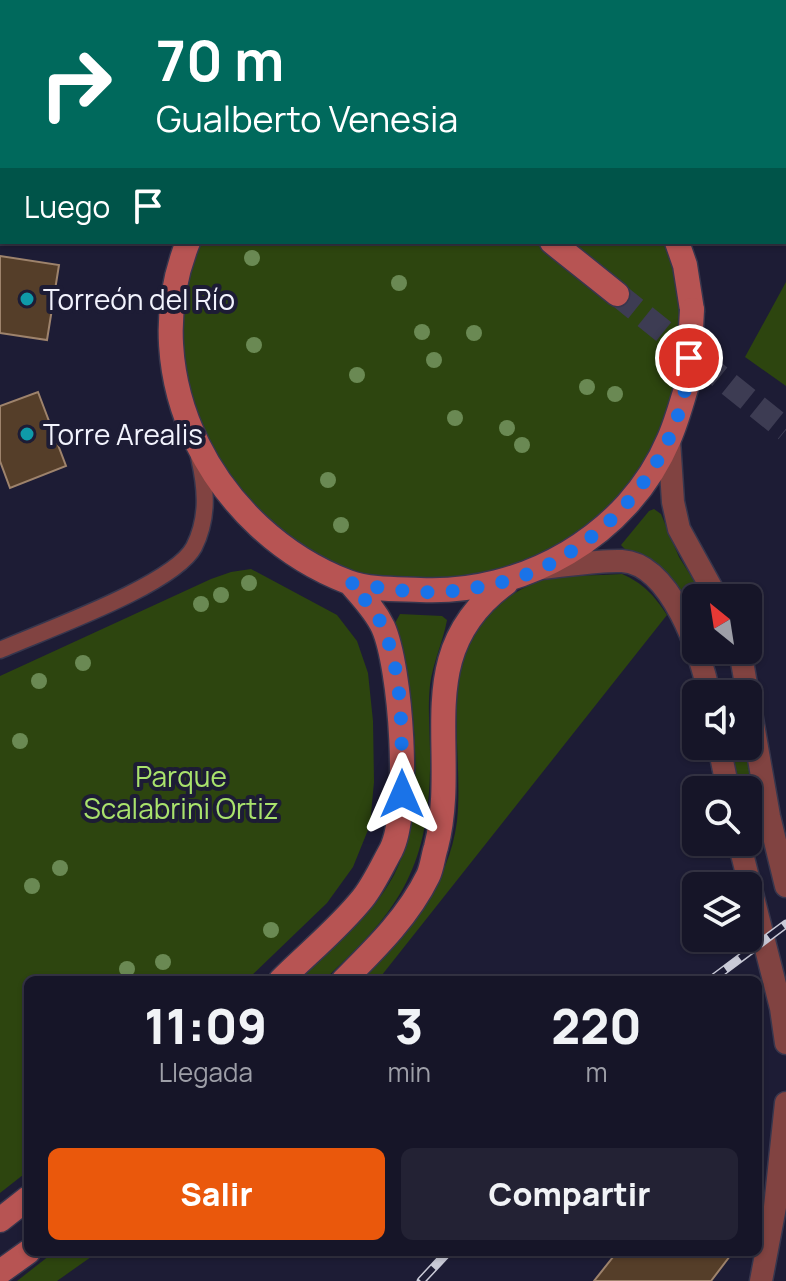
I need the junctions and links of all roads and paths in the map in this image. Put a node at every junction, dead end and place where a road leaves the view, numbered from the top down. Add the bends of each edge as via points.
1 (187, 244) edge
2 (554, 244) edge
3 (678, 244) edge
4 (617, 294) tunnel mouth
5 (669, 440) junction
6 (196, 444) junction
7 (541, 568) junction
8 (512, 579) junction
9 (350, 583) junction
10 (709, 584) edge
11 (0, 650) edge
12 (742, 664) edge
13 (705, 680) edge
14 (743, 856) edge
15 (786, 886) edge
16 (779, 974) edge
17 (285, 976) edge
18 (348, 976) edge
19 (786, 1043) edge
20 (786, 1103) edge
21 (24, 1201) edge
22 (0, 1220) edge
23 (24, 1255) edge
24 (0, 1272) edge
25 (761, 1281) edge

1 - 6 main road via 170,322 175,381
2 - 4 main road
3 - 5 main road, bridge via 692,310 688,382
5 - 7 main road via 646,480 616,515 581,545
5 - 10 street via 679,529
6 - 9 main road via 220,486 257,527
6 - 11 street via 206,498 192,550 148,586
7 - 8 main road
7 - 13 street via 625,561 648,571 690,630
8 - 9 main road via 450,591
8 - 18 main road via 483,600 461,629 446,677 443,819 428,875 391,932
9 - 17 main road via 384,629 395,672 402,794 393,846 363,897
12 - 15 street
14 - 16 street
16 - 19 street
20 - 25 street
21 - 22 main road
23 - 24 main road

